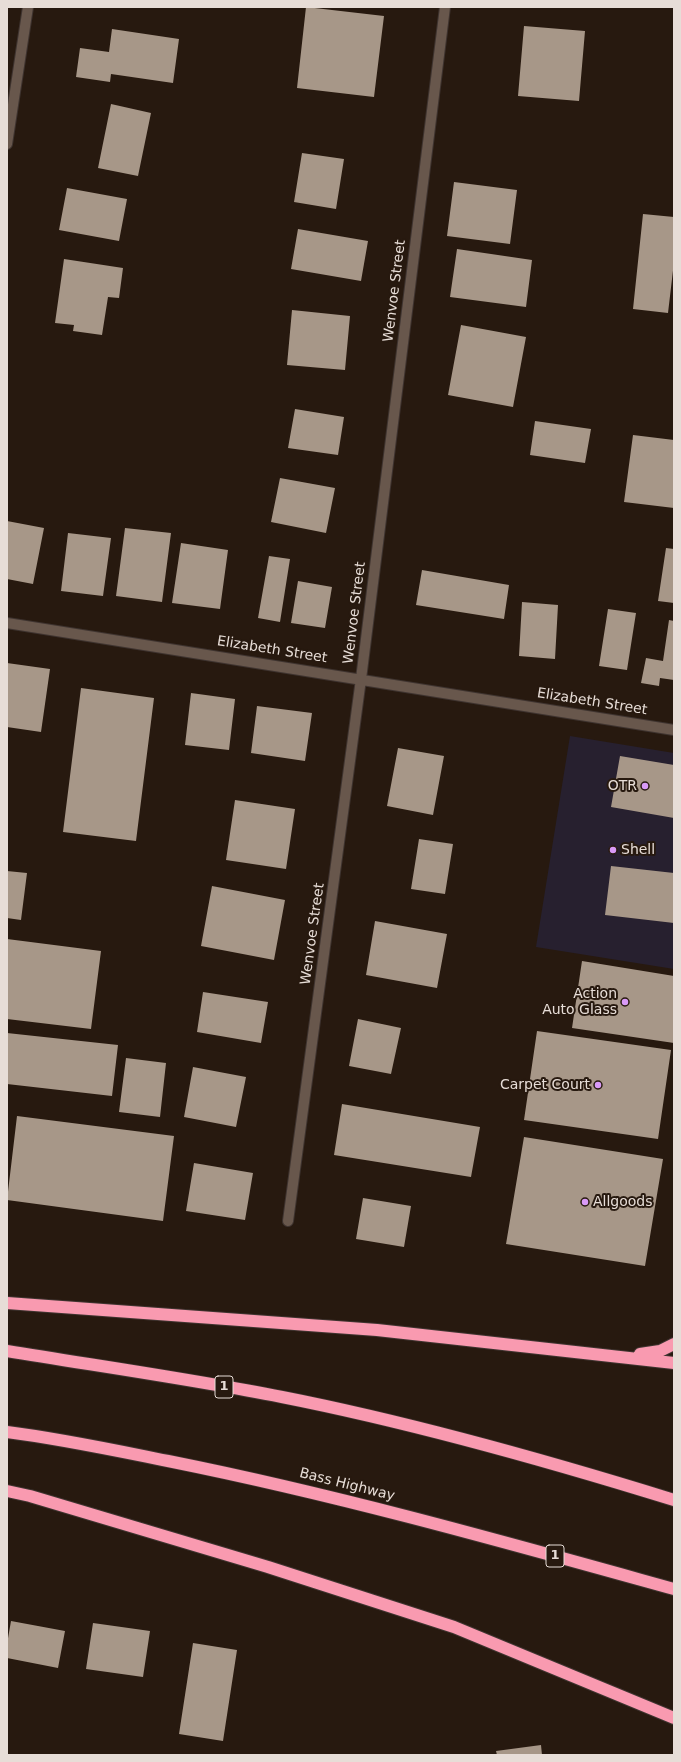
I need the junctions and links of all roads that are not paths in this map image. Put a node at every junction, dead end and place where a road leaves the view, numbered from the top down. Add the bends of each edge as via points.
1 (28, 7) edge
2 (444, 7) edge
3 (7, 144) edge
4 (7, 623) edge
5 (361, 679) junction
6 (674, 730) edge
7 (288, 1222) dead end
8 (7, 1303) edge
9 (674, 1344) edge
10 (7, 1351) edge
11 (606, 1354) junction
12 (674, 1363) edge
13 (7, 1432) edge
14 (7, 1491) edge
15 (674, 1500) edge
16 (674, 1589) edge
17 (672, 1717) edge

1 - 3 street
2 - 5 street, Wenvoe Street
4 - 5 street, Elizabeth Street
5 - 6 street, Elizabeth Street
5 - 7 street, Wenvoe Street
8 - 11 highway via 377,1330 546,1350
9 - 11 highway via 650,1353
10 - 15 highway, 1 via 282,1397 439,1432
11 - 12 highway
13 - 16 highway, Bass Highway / 1 via 45,1436 265,1480 435,1522
14 - 17 highway via 268,1567 454,1627

